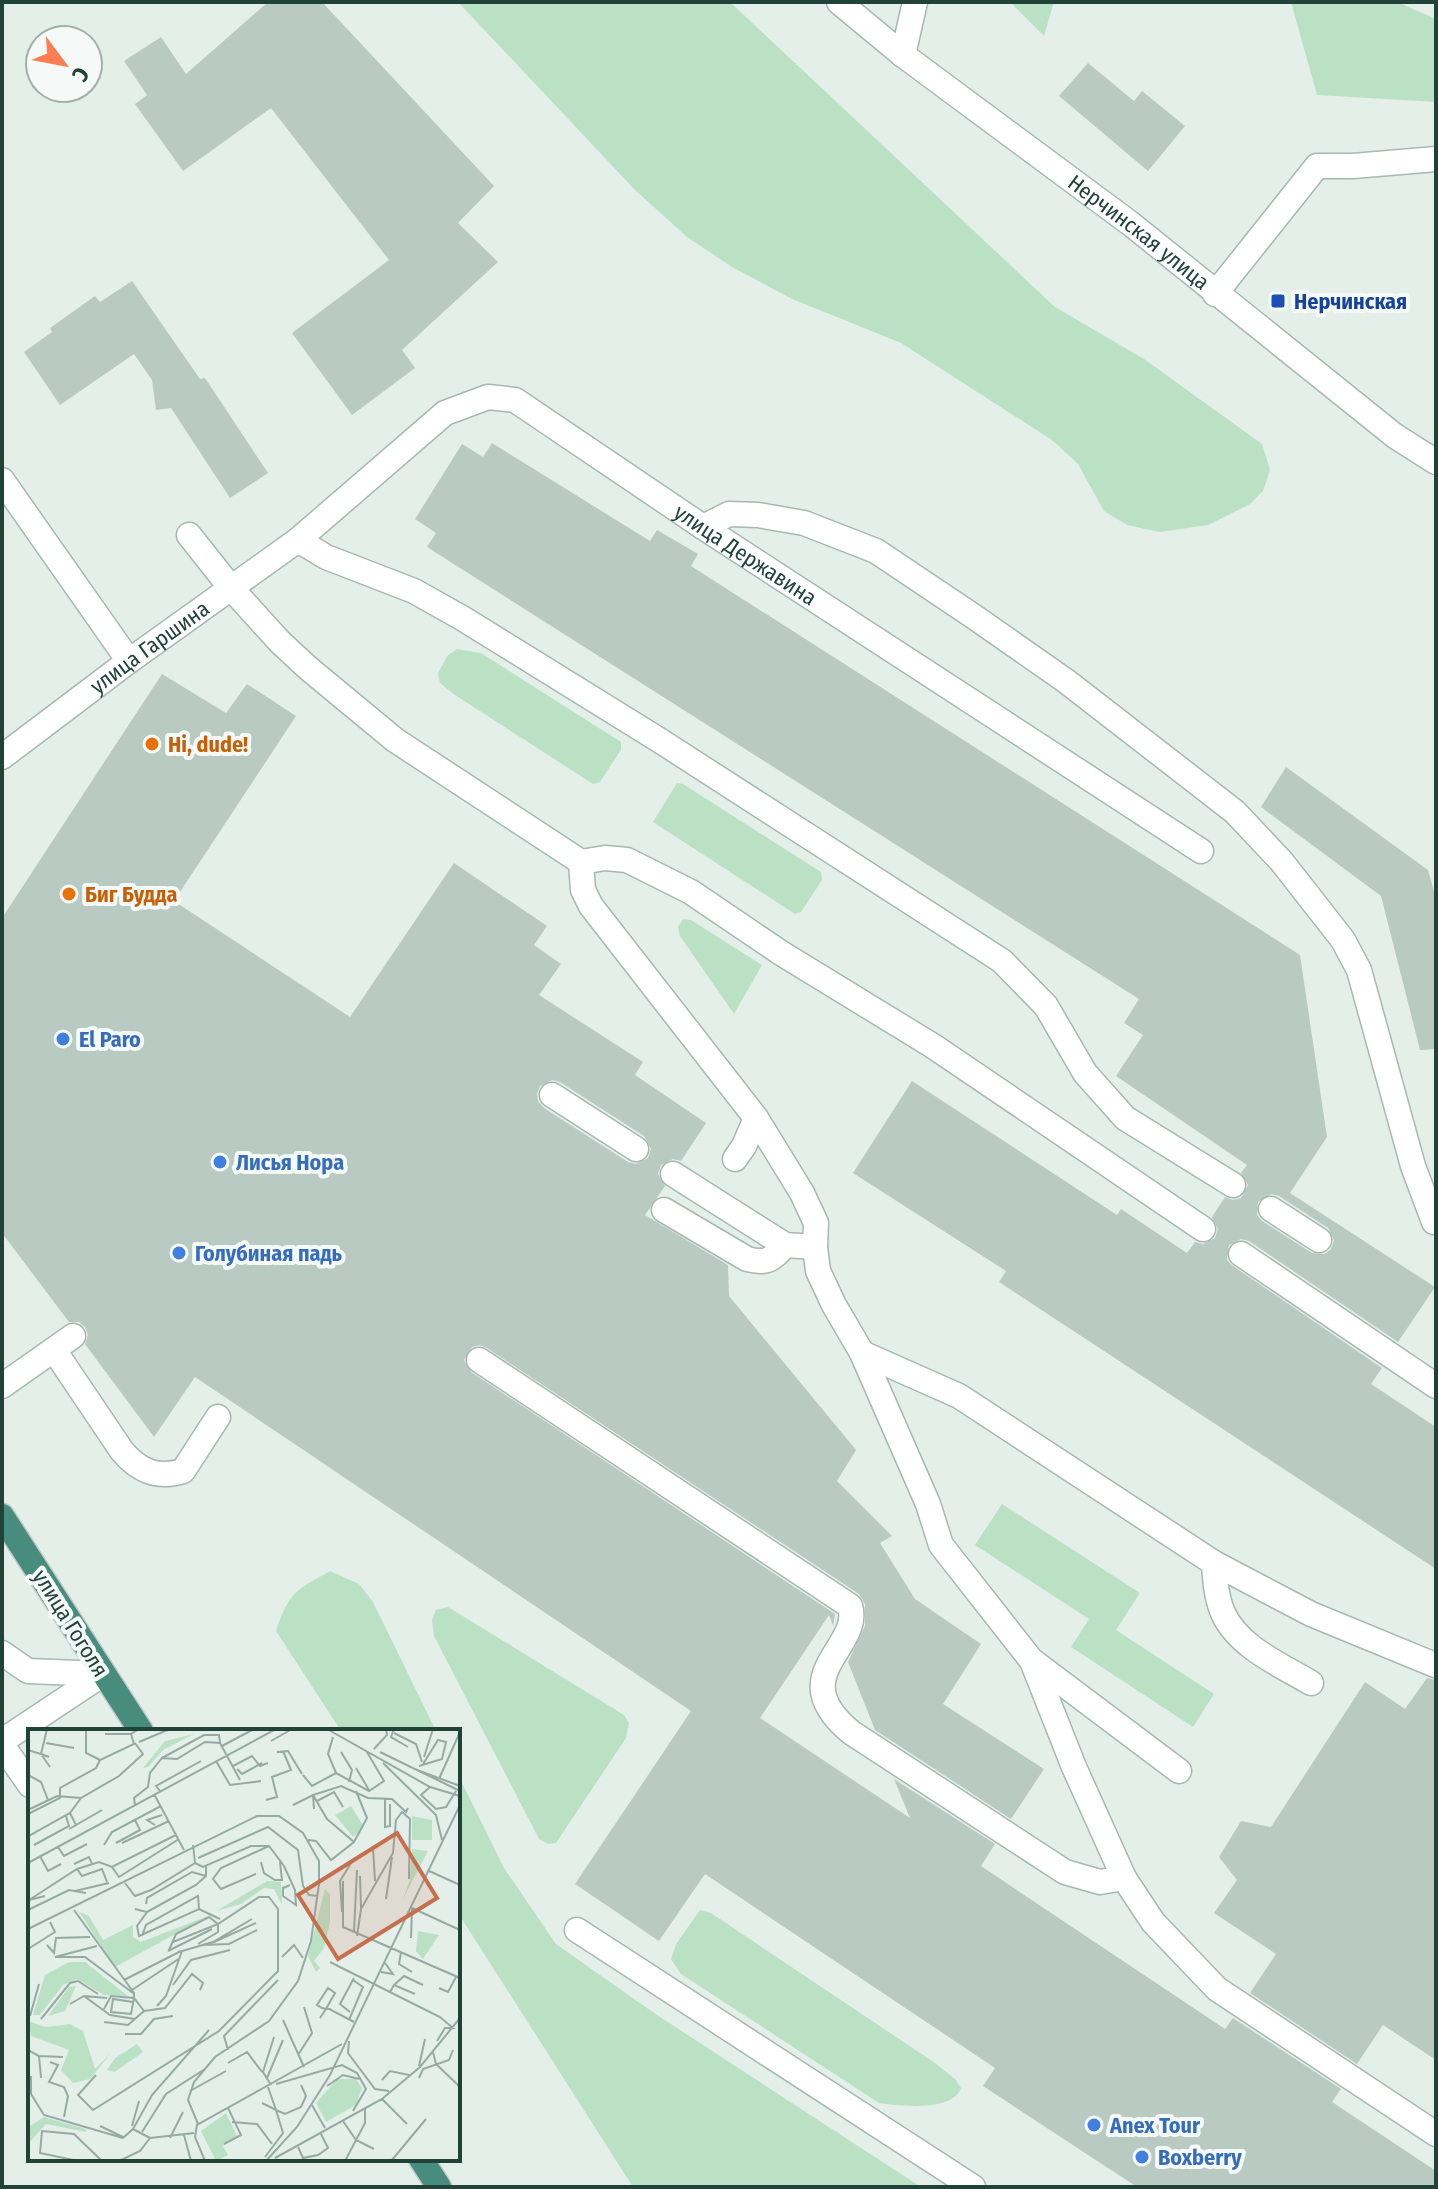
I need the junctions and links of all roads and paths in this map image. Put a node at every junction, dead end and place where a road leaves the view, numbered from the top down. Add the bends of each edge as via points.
1 (839, 2) edge
2 (915, 2) edge
3 (903, 55) junction
4 (1436, 159) edge
5 (1215, 294) junction
6 (1436, 462) edge
7 (2, 480) edge
8 (703, 527) junction
9 (189, 535) dead end
10 (298, 540) junction
11 (231, 588) junction
12 (129, 661) junction
13 (2, 757) edge
14 (1201, 851) dead end
15 (581, 862) junction
16 (552, 1095) dead end
17 (756, 1118) junction
18 (636, 1149) dead end
19 (735, 1159) dead end
20 (673, 1174) dead end
21 (1233, 1185) dead end
22 (1271, 1209) dead end
23 (664, 1210) dead end
24 (1434, 1222) edge
25 (1203, 1229) dead end
26 (1319, 1240) dead end
27 (785, 1245) junction
28 (815, 1247) junction
29 (1241, 1254) dead end
30 (862, 1353) junction
31 (479, 1360) dead end
32 (2, 1386) edge
33 (1436, 1386) edge
34 (218, 1417) dead end
35 (2, 1516) edge
36 (1214, 1563) junction
37 (2, 1653) edge
38 (1032, 1661) junction
39 (1435, 1665) edge
40 (103, 1674) junction
41 (1311, 1683) dead end
42 (140, 1729) edge
43 (2, 1743) edge
44 (1179, 1771) dead end
45 (28, 1782) edge
46 (1124, 1878) junction
47 (577, 1930) dead end
48 (1436, 2134) edge
49 (422, 2161) edge
50 (439, 2187) edge
51 (973, 2187) edge

1 - 3 street, Нерчинская улица
2 - 3 street
3 - 5 street, Нерчинская улица via 1131,224
4 - 5 street via 1317,166
5 - 6 street, Нерчинская улица via 1395,436
7 - 12 street
8 - 10 street, улица Державина via 515,400 488,397 445,413
8 - 14 street, улица Державина
8 - 24 street via 729,514 758,515 804,523 876,551 1066,681 1235,812 1282,862 1343,940 1359,970 1413,1166
9 - 11 street
10 - 11 street, улица Гаршина
10 - 21 street via 462,618 1002,961 1046,1006 1085,1073 1125,1118
11 - 12 street, улица Гаршина
11 - 15 street via 280,642 395,740
12 - 13 street, улица Гаршина
15 - 17 street via 583,890 591,906
15 - 25 street via 627,860 691,892 933,1046
16 - 18 street
17 - 19 street
17 - 28 street via 816,1223
20 - 27 street
22 - 26 street
23 - 27 street via 747,1259 761,1263
27 - 28 street
28 - 30 street via 818,1271
29 - 33 street
30 - 36 street via 959,1396
30 - 38 street via 941,1545
31 - 46 street via 850,1606 853,1616 829,1660 823,1684 825,1703 852,1733 1065,1872 1100,1882
32 - 34 street via 63,1343 122,1451 145,1472 183,1471
35 - 40 highway, улица Гоголя
36 - 39 street via 1311,1614
36 - 41 street via 1223,1614 1237,1632 1256,1650
37 - 40 street via 28,1671
38 - 44 street
38 - 46 street
40 - 42 highway, улица Гоголя
40 - 43 street
43 - 45 street
46 - 48 street via 1153,1922 1217,1989
47 - 51 street
49 - 50 highway

